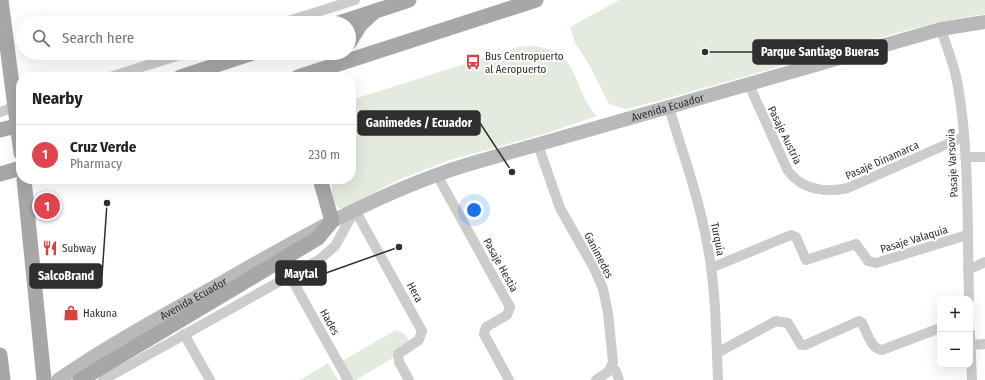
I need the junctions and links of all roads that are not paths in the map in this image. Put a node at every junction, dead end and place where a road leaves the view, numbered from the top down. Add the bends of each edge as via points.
1 (1, 0) edge
2 (355, 0) edge
3 (409, 0) edge
4 (536, 0) edge
5 (377, 10) junction
6 (304, 16) edge
7 (356, 17) edge
8 (985, 22) edge
9 (941, 29) junction
10 (356, 32) edge
11 (356, 59) edge
12 (164, 60) edge
13 (232, 60) edge
14 (352, 60) edge
15 (340, 64) edge
16 (126, 72) edge
17 (195, 72) edge
18 (314, 72) edge
19 (749, 85) junction
20 (16, 94) edge
21 (16, 107) edge
22 (669, 107) junction
23 (0, 112) edge
24 (16, 126) edge
25 (0, 130) edge
26 (963, 137) junction
27 (538, 145) junction
28 (965, 157) junction
29 (985, 157) edge
30 (16, 169) edge
31 (0, 174) edge
32 (437, 175) junction
33 (24, 184) edge
34 (321, 184) edge
35 (808, 188) joint
36 (355, 210) junction
37 (332, 221) junction
38 (967, 235) junction
39 (985, 262) edge
40 (711, 268) junction
41 (968, 270) junction
42 (290, 276) junction
43 (969, 296) edge
44 (937, 329) edge
45 (184, 334) junction
46 (985, 344) edge
47 (973, 345) edge
48 (717, 353) junction
49 (0, 355) edge
50 (612, 367) junction
51 (971, 368) edge
52 (3, 380) edge
53 (44, 380) edge
54 (58, 380) edge
55 (80, 380) edge
56 (103, 380) edge
57 (210, 380) edge
58 (348, 380) edge
59 (409, 380) edge
60 (509, 380) edge
61 (596, 380) edge
62 (619, 380) edge
63 (718, 380) edge
64 (972, 380) edge

1 - 20 main road
2 - 6 street
3 - 5 main road
4 - 11 main road
5 - 7 main road
5 - 10 main road
8 - 9 main road, Avenida Ecuador
9 - 19 main road, Avenida Ecuador
9 - 26 street, Pasaje Varsovia via 955,75
12 - 16 street
13 - 17 main road
14 - 15 main road
15 - 18 main road
19 - 22 main road, Avenida Ecuador
19 - 35 street, Pasaje Austria via 788,171
21 - 23 street
22 - 27 main road, Avenida Ecuador
22 - 40 street, Turquía via 701,216
24 - 25 main road
26 - 28 street, Pasaje Varsovia
26 - 35 street, Pasaje Dinamarca via 848,188 829,191
27 - 32 main road, Avenida Ecuador
27 - 50 street, Ganímedes via 560,208 603,289 613,356
28 - 29 street
28 - 38 street, Pasaje Varsovia
30 - 31 main road
32 - 36 main road, Avenida Ecuador
32 - 60 street, Pasaje Hestia via 510,307 507,315 486,327 484,334
33 - 53 main road
34 - 37 main road
36 - 37 main road, Avenida Ecuador
36 - 42 street via 338,242 329,252
36 - 59 street, Hera via 422,331 419,340 398,354 399,362
37 - 54 main road, Avenida Ecuador via 104,350
37 - 55 main road, Avenida Ecuador via 312,243
38 - 40 street, Pasaje Valaquia via 876,263 868,261 856,244 806,260 796,236 791,235
38 - 41 street, Pasaje Varsovia
39 - 41 street
40 - 48 street, Turquía
41 - 43 street, Pasaje Varsovia
42 - 45 street
42 - 58 street, Hades
44 - 48 street via 877,350 859,321 801,345 788,323 776,321
45 - 56 street
45 - 57 street
46 - 47 street
48 - 63 street, Turquía
49 - 52 main road
50 - 61 street
50 - 62 street, Ganímedes
51 - 64 street

